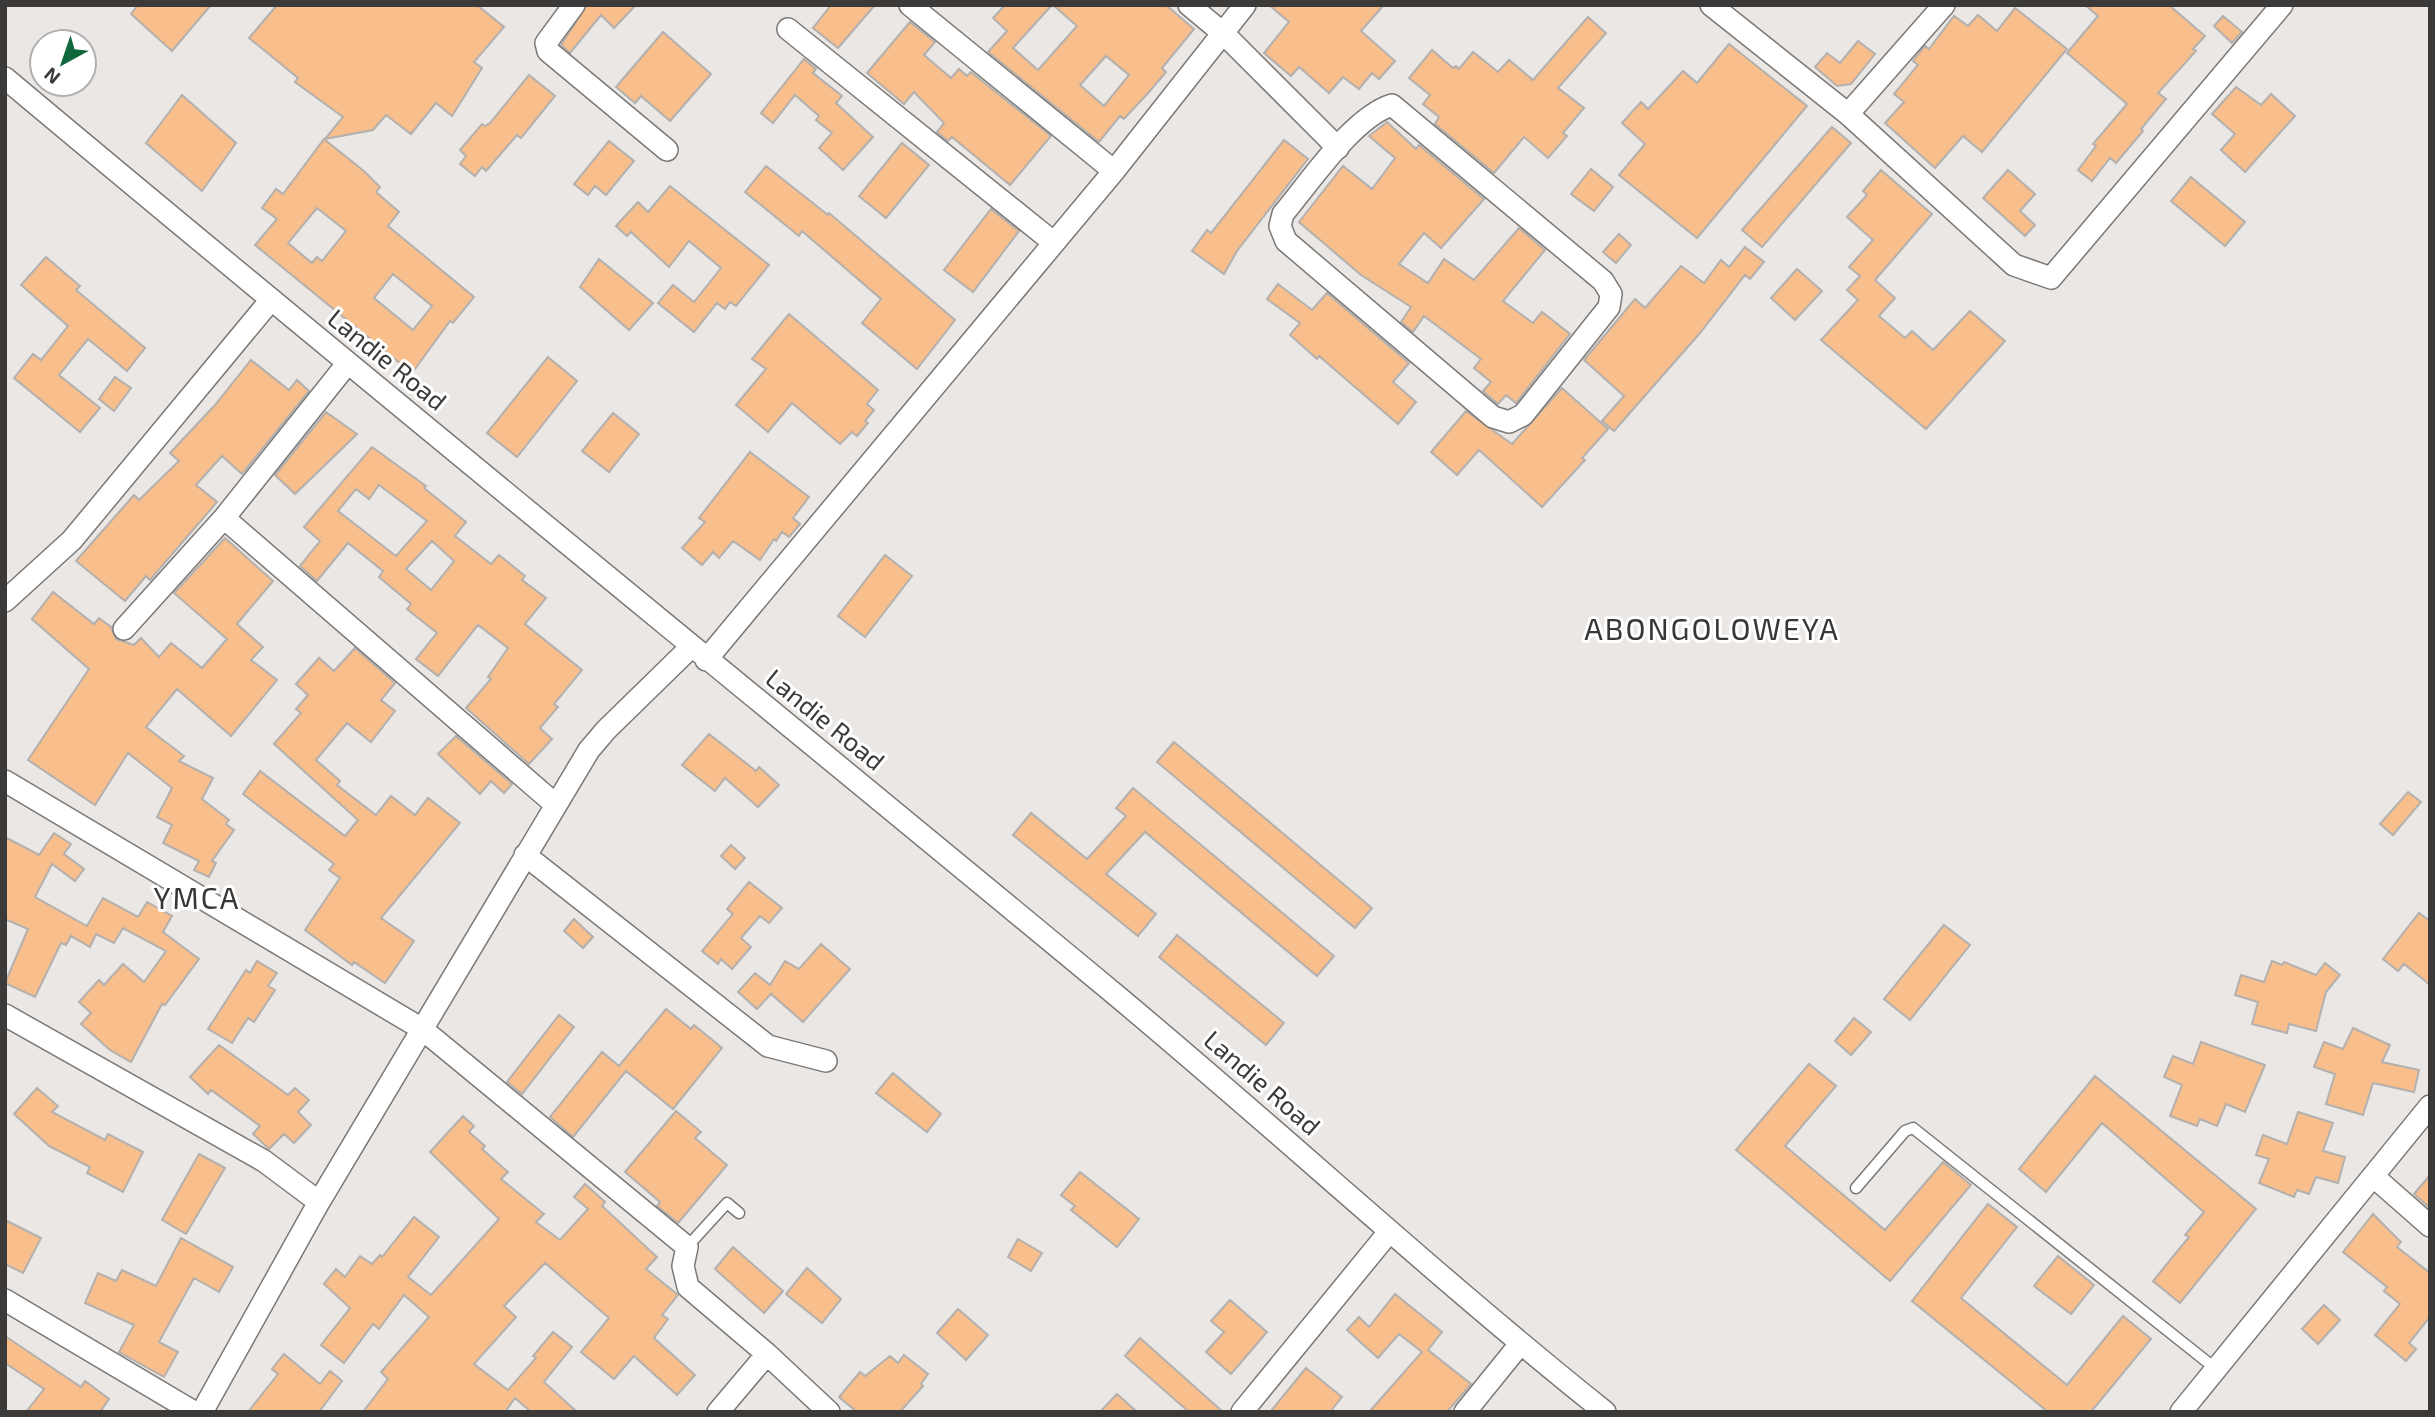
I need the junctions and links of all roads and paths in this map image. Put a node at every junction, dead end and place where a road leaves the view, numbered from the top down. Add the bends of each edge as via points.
1 (574, 5) edge
2 (910, 5) edge
3 (1189, 5) edge
4 (1245, 5) edge
5 (1711, 5) edge
6 (1944, 5) edge
7 (2282, 5) edge
8 (788, 29) dead end
9 (1224, 34) junction
10 (5, 78) edge
11 (1848, 114) junction
12 (1338, 148) junction
13 (667, 150) dead end
14 (1114, 171) junction
15 (1053, 242) junction
16 (270, 300) junction
17 (347, 364) junction
18 (224, 518) junction
19 (5, 601) edge
20 (124, 629) dead end
21 (698, 654) junction
22 (5, 781) edge
23 (556, 805) junction
24 (526, 855) junction
25 (5, 1015) edge
26 (422, 1030) junction
27 (826, 1061) dead end
28 (2430, 1106) edge
29 (2373, 1176) junction
30 (1856, 1188) dead end
31 (319, 1202) junction
32 (739, 1213) dead end
33 (2430, 1226) edge
34 (1390, 1232) junction
35 (687, 1247) junction
36 (5, 1300) edge
37 (1520, 1345) junction
38 (767, 1354) junction
39 (2216, 1369) junction
40 (194, 1412) edge
41 (202, 1412) edge
42 (718, 1412) edge
43 (829, 1412) edge
44 (1241, 1412) edge
45 (1465, 1412) edge
46 (1605, 1412) edge
47 (2181, 1412) edge

1 - 13 street via 546,43 548,51
2 - 14 street
3 - 9 street
4 - 9 street
5 - 11 street
6 - 11 street
7 - 11 street via 2051,278 2014,265
8 - 15 street
9 - 12 street
9 - 14 street
10 - 16 street, Landie Road
12 - 12 street via 1377,110 1392,106 1603,281 1611,294 1609,307 1523,415 1509,422 1493,417 1286,241 1280,226 1283,214
14 - 15 street
15 - 21 street
16 - 17 street, Landie Road
16 - 19 street via 72,540
17 - 18 street
17 - 21 street, Landie Road
18 - 20 street
18 - 23 street
21 - 23 street via 606,730
21 - 34 street, Landie Road via 1192,1058
22 - 26 street
23 - 24 street
24 - 26 street
24 - 27 street via 768,1046
25 - 31 street via 264,1161
26 - 31 street
26 - 35 street
28 - 29 street
29 - 33 street
29 - 39 street
30 - 39 lane via 1905,1131 1913,1128
31 - 41 street
32 - 35 lane via 727,1203
34 - 37 street, Landie Road
34 - 44 street
35 - 38 street via 683,1266 688,1287
36 - 40 street
37 - 45 street
37 - 46 street, Landie Road
38 - 42 street
38 - 43 street
39 - 47 street

